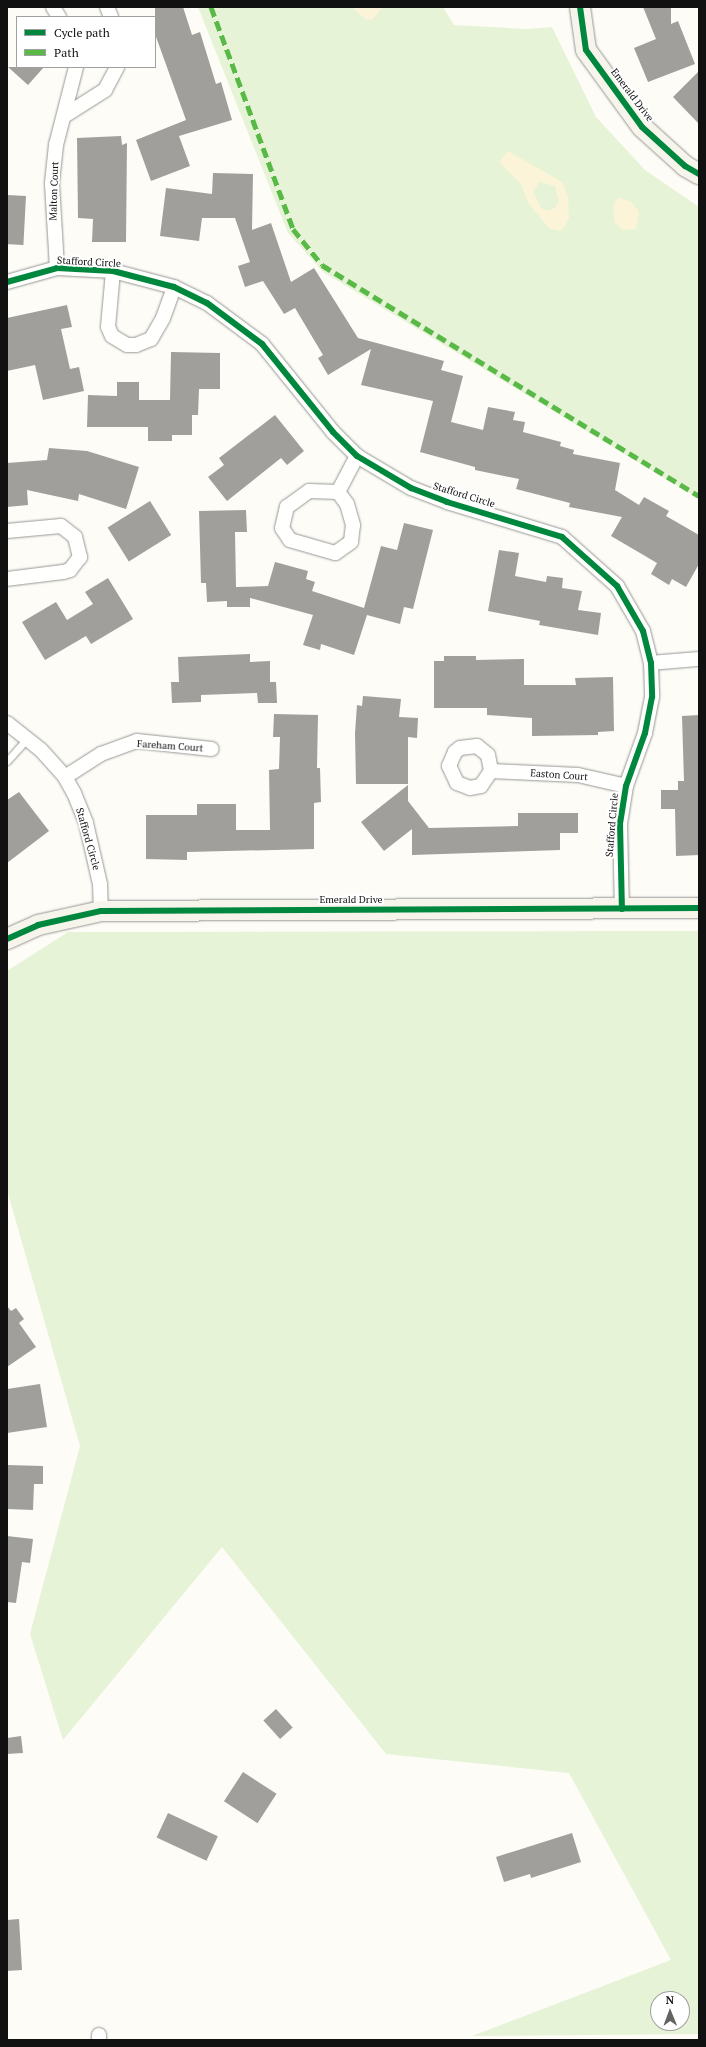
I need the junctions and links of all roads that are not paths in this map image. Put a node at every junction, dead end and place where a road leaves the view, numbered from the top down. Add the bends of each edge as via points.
1 (53, 7) edge
2 (580, 7) edge
3 (58, 16) edge
4 (76, 68) edge
5 (116, 68) edge
6 (64, 116) junction
7 (699, 174) edge
8 (57, 268) junction
9 (113, 271) junction
10 (7, 282) edge
11 (174, 287) junction
12 (358, 456) junction
13 (338, 492) junction
14 (7, 531) edge
15 (7, 578) edge
16 (699, 659) edge
17 (651, 664) junction
18 (7, 723) edge
19 (27, 739) junction
20 (212, 749) dead end
21 (7, 761) edge
22 (491, 771) dead end
23 (66, 777) junction
24 (626, 786) junction
25 (699, 908) edge
26 (622, 909) junction
27 (101, 911) junction
28 (7, 939) edge

1 - 3 street
2 - 7 street, Emerald Drive via 586,50 642,127 685,166
4 - 6 street, Malton Court
5 - 6 street via 105,90
6 - 8 street, Malton Court via 56,145 52,183
8 - 9 street, Stafford Circle
8 - 10 street, Stafford Circle
9 - 11 street, Stafford Circle
9 - 11 street via 108,327 112,336 127,345 136,345 151,339 163,318
11 - 12 street, Stafford Circle via 207,303 262,344 333,432
12 - 13 street
12 - 17 street, Stafford Circle via 411,488 447,502 562,537 617,586 643,631
13 - 13 street via 309,491 287,507 282,528 290,540 335,553 350,542 353,525 347,504
14 - 15 street via 61,526 75,537 80,557 70,570
16 - 17 street
17 - 24 street, Stafford Circle via 652,697 649,712
18 - 19 street, Stafford Circle
19 - 21 lane
19 - 23 street, Stafford Circle
20 - 23 street, Fareham Court via 137,741 101,754
22 - 24 street, Easton Court via 578,775
23 - 27 street, Stafford Circle via 86,823 100,884
24 - 26 street, Stafford Circle via 619,859
25 - 26 street, Emerald Drive
26 - 27 street, Emerald Drive
27 - 28 street, Emerald Drive via 38,925

